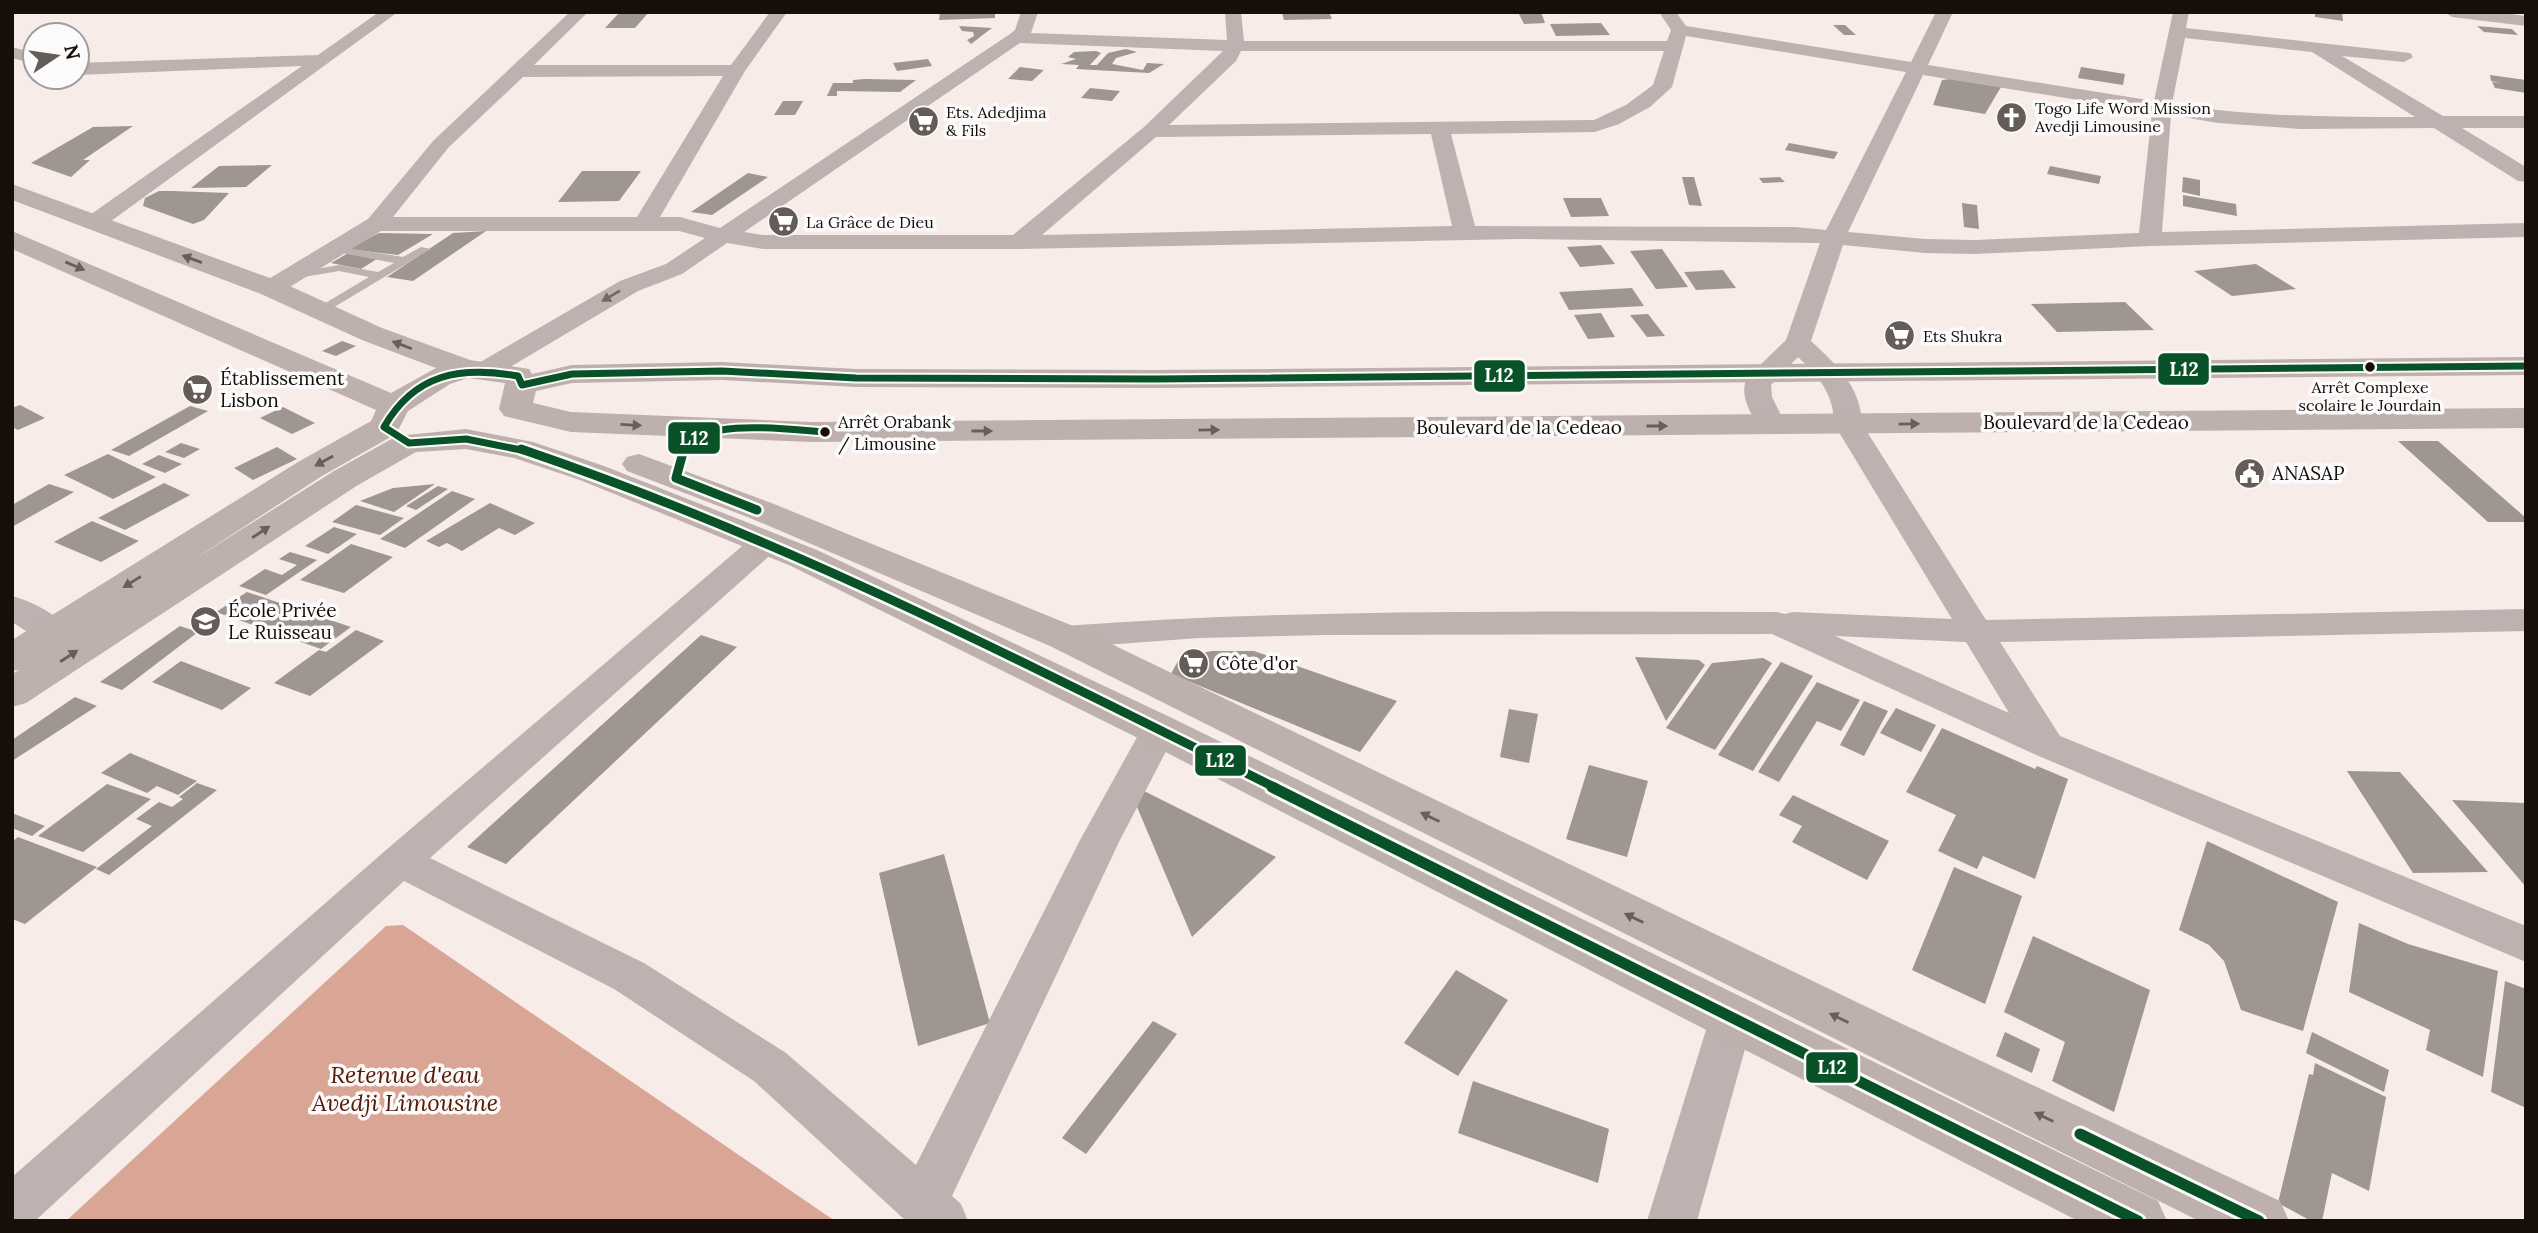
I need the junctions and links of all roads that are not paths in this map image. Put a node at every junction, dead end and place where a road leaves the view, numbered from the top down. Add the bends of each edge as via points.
1 (390, 12) edge
2 (580, 12) edge
3 (779, 12) edge
4 (1030, 12) edge
5 (1233, 12) edge
6 (1667, 12) edge
7 (1944, 12) edge
8 (2452, 12) edge
9 (2526, 21) edge
10 (2179, 22) edge
11 (1016, 38) junction
12 (1676, 38) junction
13 (1236, 46) junction
14 (2314, 46) junction
15 (2404, 57) dead end
16 (319, 61) junction
17 (91, 69) edge
18 (1917, 69) junction
19 (736, 70) junction
20 (520, 71) junction
21 (2162, 108) junction
22 (2439, 122) junction
23 (2526, 122) edge
24 (1440, 129) junction
25 (1151, 131) junction
26 (2526, 176) edge
27 (12, 191) edge
28 (95, 222) junction
29 (645, 223) junction
30 (376, 224) junction
31 (2526, 230) edge
32 (1465, 233) junction
33 (724, 236) junction
34 (1834, 237) junction
35 (12, 239) edge
36 (2150, 239) junction
37 (1020, 242) junction
38 (335, 249) junction
39 (425, 249) dead end
40 (405, 261) junction
41 (674, 270) junction
42 (379, 276) junction
43 (281, 282) junction
44 (321, 311) junction
45 (1798, 343) junction
46 (2526, 366) edge
47 (476, 370) junction
48 (1767, 373) junction
49 (1829, 373) junction
50 (515, 398) junction
51 (2526, 418) edge
52 (1848, 424) junction
53 (1772, 425) junction
54 (396, 426) junction
55 (718, 429) junction
56 (466, 439) junction
57 (676, 478) junction
58 (765, 543) junction
59 (12, 607) edge
60 (2526, 620) edge
61 (1777, 623) junction
62 (1976, 631) junction
63 (53, 632) junction
64 (1064, 637) junction
65 (12, 658) edge
66 (12, 693) edge
67 (1159, 730) junction
68 (2047, 745) junction
69 (400, 861) junction
70 (2526, 945) edge
71 (1731, 1017) junction
72 (12, 1209) edge
73 (933, 1212) edge
74 (1672, 1221) edge
75 (2138, 1221) edge
76 (2260, 1221) edge

1 - 16 street
2 - 20 street
3 - 19 street
4 - 11 street
5 - 13 street
6 - 12 street
7 - 18 street
8 - 9 street
10 - 14 street
10 - 21 street
11 - 13 street
11 - 33 street
12 - 13 street
12 - 18 street
12 - 24 street via 1662,87 1608,123
13 - 25 street via 1223,65
14 - 15 street
14 - 22 street
16 - 17 street
16 - 28 street
18 - 21 street
18 - 34 street
19 - 20 street
19 - 29 street
20 - 30 street via 441,144
21 - 22 street via 2260,122
21 - 36 street
22 - 23 street
22 - 26 street
24 - 25 street
24 - 32 street
25 - 37 street
27 - 28 main road
43 -> 28 main road
29 - 30 street
29 - 33 street via 680,224
30 - 38 street
31 - 36 street
32 - 34 street via 1795,233
32 - 37 street
33 - 37 street via 763,242
33 - 41 street
34 - 36 street via 1975,247
34 - 45 street
35 -> 54 main road
38 - 40 lane
38 - 43 street
39 - 40 lane
40 - 42 lane
41 -> 47 street via 629,286
41 - 50 street via 652,294 590,336
42 - 43 lane via 339,268
42 - 44 lane
43 - 44 main road
47 -> 44 main road via 361,334
45 - 48 street
45 - 49 street
46 - 49 main road
47 - 50 main road
47 - 54 main road via 439,377
48 - 49 main road
48 - 50 main road via 1127,379 722,371 572,374
48 - 53 street via 1758,383 1758,397
49 - 52 street via 1849,407
50 -> 55 main road, Boulevard de la Cedeao via 571,422
50 - 56 main road via 488,431
50 - 57 main road via 585,443
52 -> 51 main road, Boulevard de la Cedeao
52 - 53 main road, Boulevard de la Cedeao
52 - 62 street
55 -> 53 main road, Boulevard de la Cedeao via 875,432
54 - 56 main road
54 -> 63 main road via 310,469
66 -> 54 main road via 325,492
55 - 57 main road via 687,444 678,458
56 - 58 main road via 521,449 592,473
57 - 64 main road
58 - 67 main road
58 - 69 street
59 - 63 street
60 - 62 street
61 - 62 street
61 - 64 street via 1323,624
61 - 68 street
62 - 68 street
63 - 65 main road
76 -> 64 main road
67 - 71 main road
67 - 73 street via 1099,842
68 - 70 street
69 - 72 street
69 - 73 street via 629,976 770,1067
71 - 74 street
71 - 75 main road

